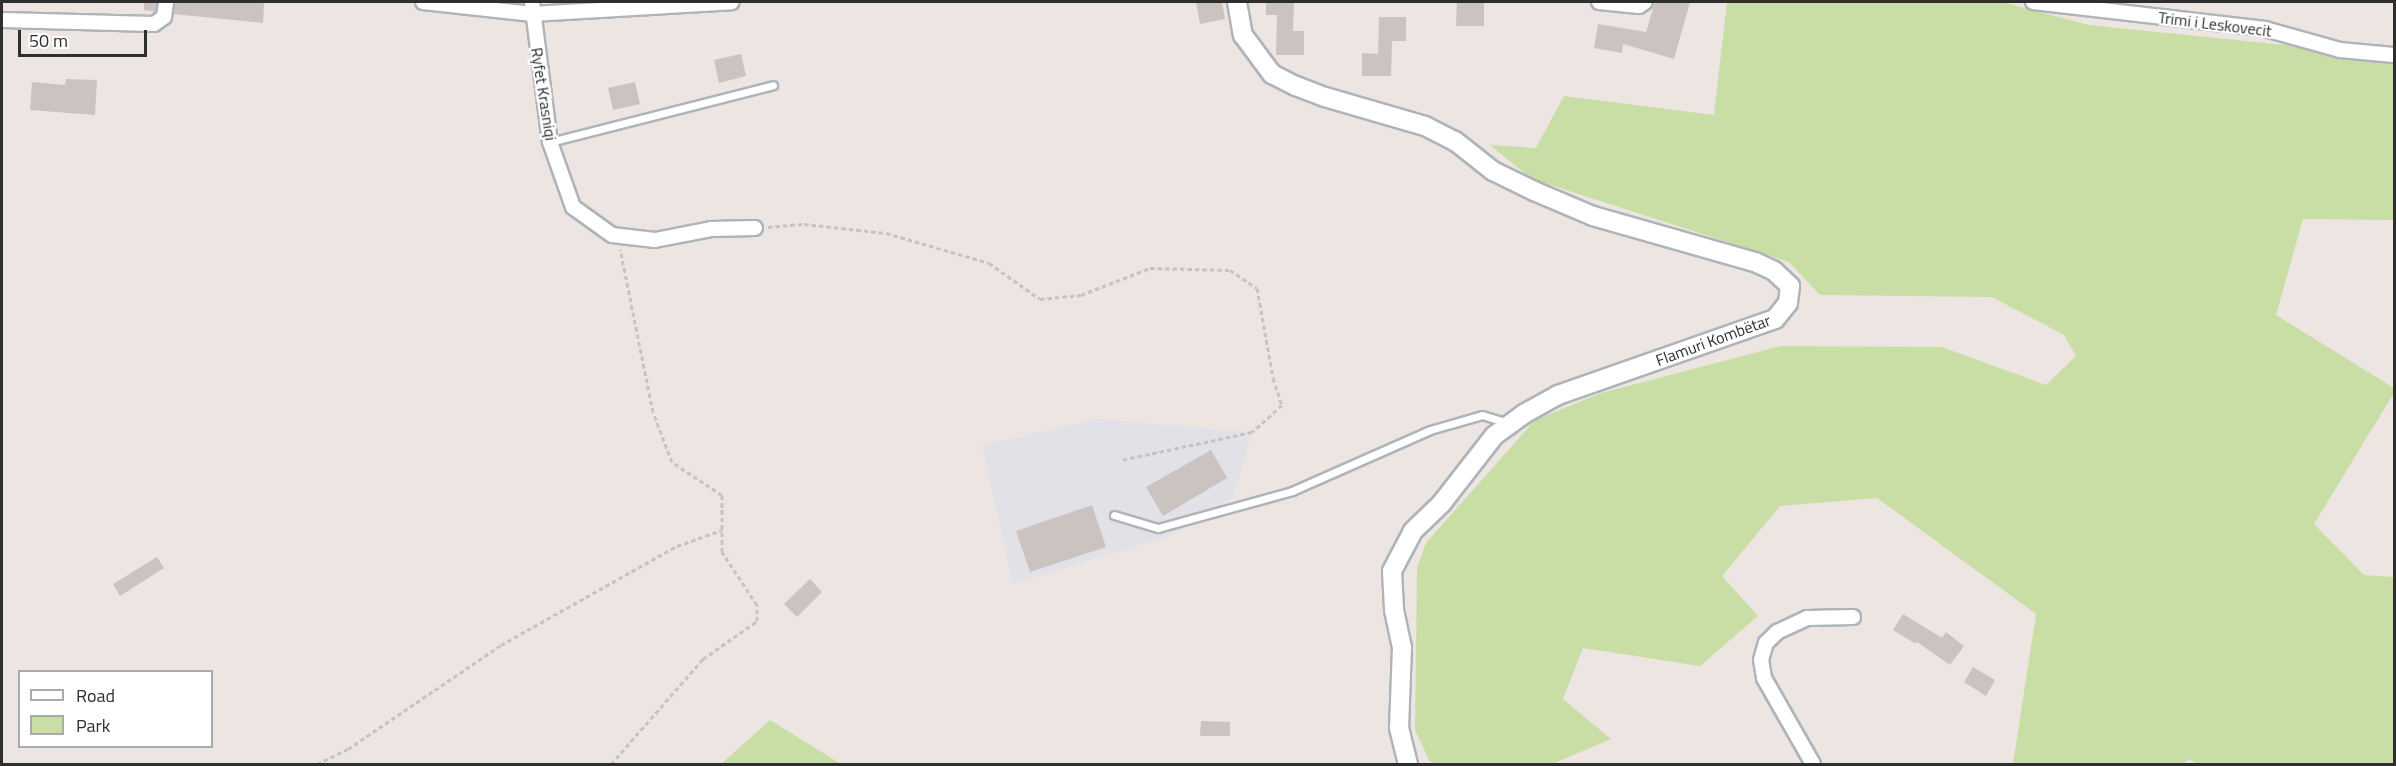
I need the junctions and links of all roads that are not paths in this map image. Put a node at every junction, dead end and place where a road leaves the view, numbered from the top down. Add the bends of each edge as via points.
1 (166, 2) edge
2 (423, 2) edge
3 (732, 2) edge
4 (1237, 2) edge
5 (1599, 2) edge
6 (1645, 2) edge
7 (2033, 2) edge
8 (532, 8) edge
9 (3, 20) edge
10 (2394, 55) edge
11 (772, 85) dead end
12 (550, 142) junction
13 (755, 228) road end
14 (1510, 423) junction
15 (1114, 515) dead end
16 (1853, 617) dead end
17 (1408, 765) edge
18 (1813, 765) edge

1 - 9 street via 164,17 153,24
2 - 8 street
3 - 8 street
4 - 14 street, Flamuri Kombëtar via 1243,35 1272,74 1325,97 1425,126 1455,141 1493,171 1593,216 1755,262 1774,271 1790,286 1788,303 1775,319 1558,395
5 - 6 street via 1639,6
7 - 10 street, Trimi i Leskovecit via 2265,28 2340,50
8 - 12 street, Ryfet Krasniqi
11 - 12 lane
12 - 13 street, Ryfet Krasniqi via 573,207 612,235 655,240 711,230
14 - 15 lane via 1482,415 1430,430 1292,490 1158,528
14 - 17 street, Flamuri Kombëtar via 1494,436 1441,504 1413,531 1392,571 1394,610 1402,647 1399,728
16 - 18 street via 1807,618 1777,632 1766,643 1761,660 1764,678

